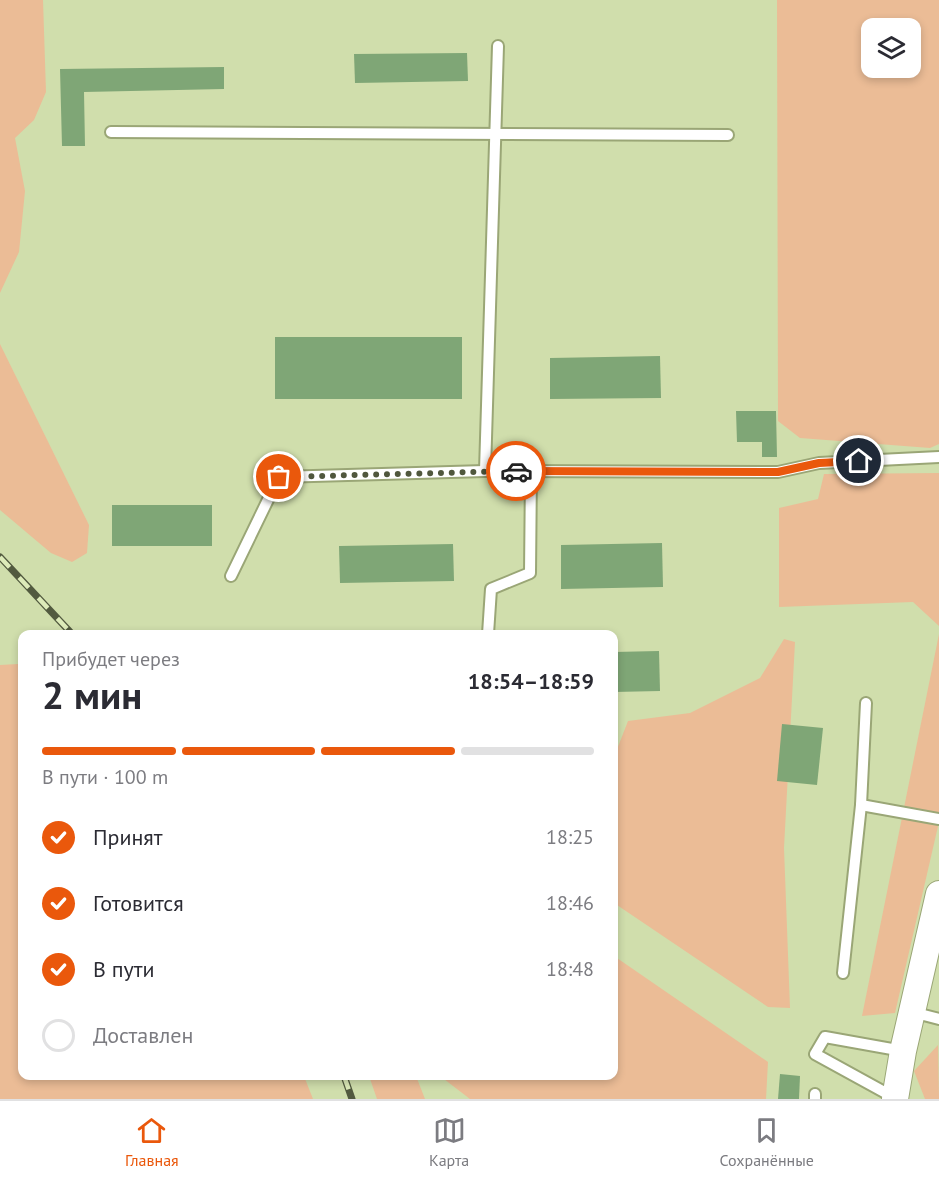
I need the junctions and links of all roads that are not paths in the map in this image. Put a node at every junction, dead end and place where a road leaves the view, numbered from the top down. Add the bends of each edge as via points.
1 (498, 45) dead end
2 (111, 132) dead end
3 (495, 134) junction
4 (728, 135) dead end
5 (939, 458) edge
6 (485, 471) junction
7 (531, 471) junction
8 (231, 576) dead end
9 (488, 630) edge
10 (866, 703) dead end
11 (861, 805) junction
12 (939, 819) edge
13 (939, 894) edge
14 (843, 973) dead end
15 (911, 1012) junction
16 (939, 1019) edge
17 (903, 1051) junction
18 (895, 1099) edge

1 - 3 lane
2 - 3 lane
3 - 4 lane
3 - 6 lane
5 - 7 lane via 819,463 778,472
6 - 7 lane
6 - 8 lane via 279,477
7 - 9 lane via 530,573 491,589
10 - 11 lane
11 - 12 lane
11 - 14 lane
13 - 15 street
15 - 16 lane
15 - 17 street
17 - 18 street
17 - 18 lane via 825,1037 815,1054

